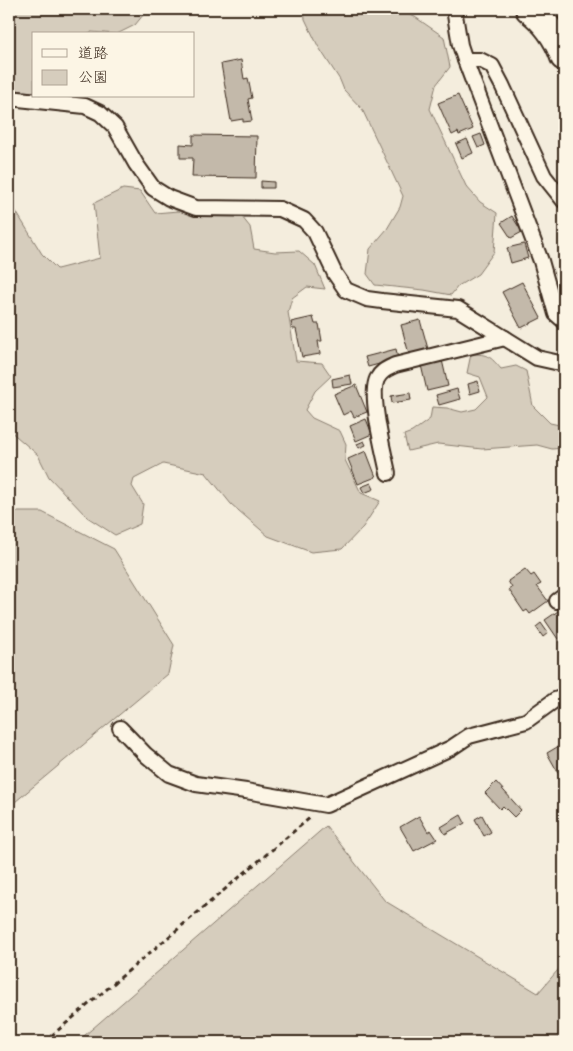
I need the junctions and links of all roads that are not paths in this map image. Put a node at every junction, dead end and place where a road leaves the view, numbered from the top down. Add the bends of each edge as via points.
1 (529, 9) edge
2 (455, 15) dead end
3 (564, 56) edge
4 (465, 60) junction
5 (9, 98) edge
6 (564, 201) edge
7 (564, 321) edge
8 (505, 338) junction
9 (564, 364) edge
10 (388, 473) dead end
11 (564, 697) edge
12 (120, 728) dead end

1 - 3 highway via 547,26
2 - 4 street
4 - 6 street via 480,60 492,66 544,176
4 - 7 street via 541,261 556,314
5 - 8 street via 85,106 100,113 115,126 153,188 169,198 196,208 280,209 304,220 316,232 346,290 367,299 458,309
8 - 9 street via 537,358
8 - 10 street via 382,371 374,389
11 - 12 street via 526,721 469,736 451,748 326,805 196,784 168,774

